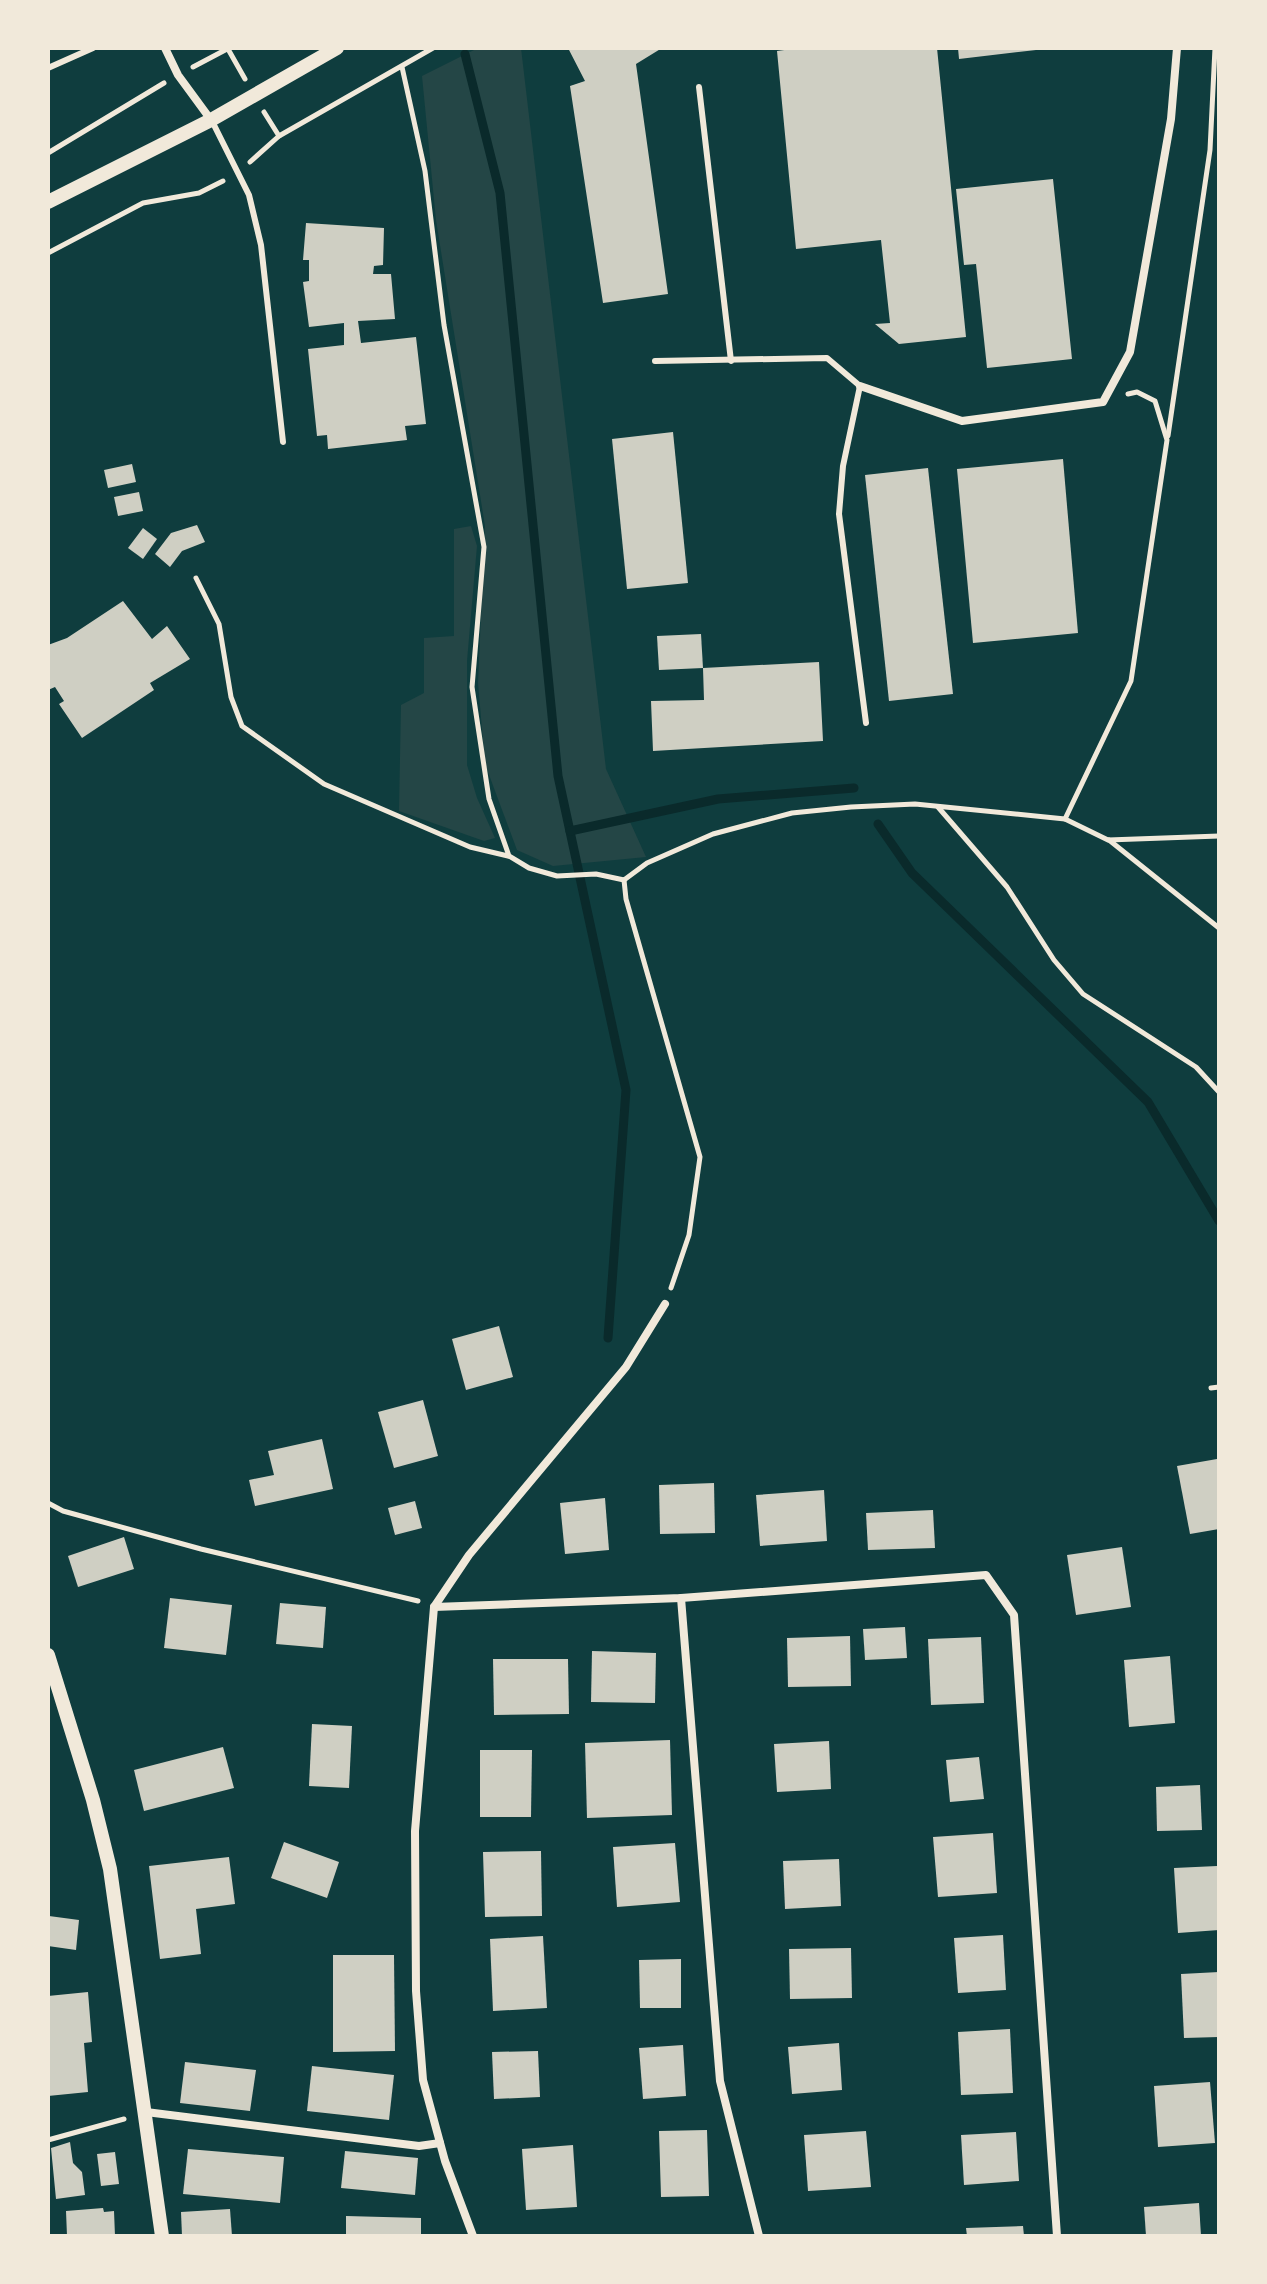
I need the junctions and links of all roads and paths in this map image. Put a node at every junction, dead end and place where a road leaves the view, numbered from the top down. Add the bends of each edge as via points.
1 (93, 48) edge
2 (165, 48) edge
3 (229, 48) edge
4 (337, 48) edge
5 (433, 48) edge
6 (1177, 48) edge
7 (1215, 48) edge
8 (402, 67) junction
9 (48, 68) edge
10 (178, 75) junction
11 (699, 87) dead end
12 (211, 120) junction
13 (48, 153) edge
14 (238, 172) junction
15 (48, 202) edge
16 (48, 253) edge
17 (655, 361) dead end
18 (731, 361) junction
19 (860, 386) junction
20 (1103, 402) junction
21 (1167, 440) junction
22 (283, 442) dead end
23 (196, 578) dead end
24 (866, 723) dead end
25 (938, 807) junction
26 (1065, 819) junction
27 (1219, 836) edge
28 (1108, 840) junction
29 (509, 856) junction
30 (624, 880) junction
31 (1219, 928) edge
32 (1219, 1092) edge
33 (665, 1304) joint
34 (1219, 1387) edge
35 (1211, 1388) dead end
36 (48, 1503) edge
37 (681, 1598) junction
38 (434, 1607) junction
39 (48, 1655) edge
40 (146, 2112) junction
41 (48, 2140) edge
42 (440, 2143) junction
43 (162, 2236) edge
44 (473, 2236) edge
45 (759, 2236) edge
46 (1057, 2236) edge

1 - 9 lane
2 - 10 street
3 - 10 path
4 - 12 street
5 - 8 path
6 - 20 street via 1171,119 1130,352
7 - 21 path via 1210,150
8 - 14 path via 279,136
8 - 29 path via 425,171 444,325 484,547 472,687 489,799
10 - 12 street
10 - 13 path
11 - 18 lane
12 - 14 lane
12 - 15 street
14 - 16 path via 199,193 143,203
14 - 22 lane via 261,245
17 - 18 lane
18 - 19 lane via 827,358
19 - 20 street via 962,421
19 - 24 lane via 839,514
20 - 21 path via 1137,392 1155,401
21 - 26 path via 1131,681
23 - 29 path via 219,624 231,697 242,726 324,784 470,847
25 - 26 path
25 - 30 path via 792,813 713,834 647,863
25 - 32 path via 1007,887 1083,994 1196,1067
26 - 28 path
27 - 28 path
28 - 31 path
29 - 30 path via 557,876 596,874
30 - 33 path via 700,1157 689,1235
33 - 38 street via 626,1367 469,1555
34 - 35 path
36 - 38 path via 201,1549
37 - 38 street
37 - 45 street via 720,2081
37 - 46 street via 986,1575 1014,1615
38 - 42 street via 413,1912 423,2080
39 - 40 street via 110,1869
40 - 41 path
40 - 42 street via 419,2146
40 - 43 street
42 - 44 street

